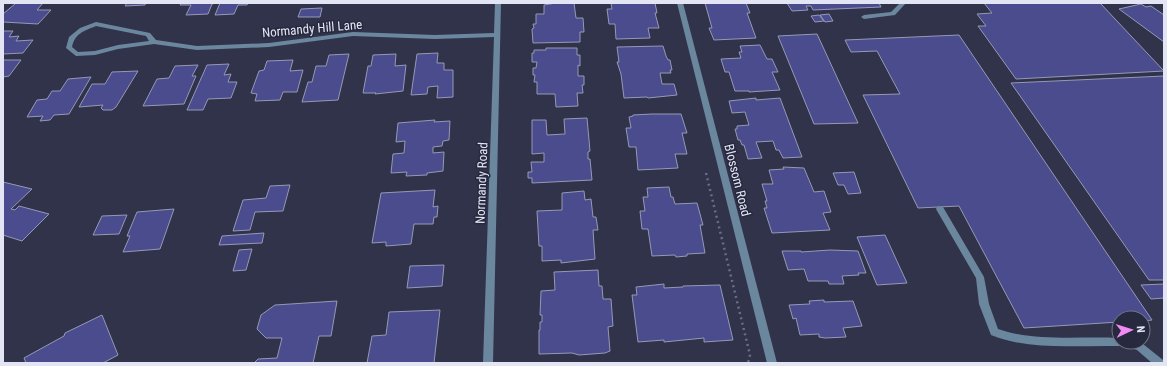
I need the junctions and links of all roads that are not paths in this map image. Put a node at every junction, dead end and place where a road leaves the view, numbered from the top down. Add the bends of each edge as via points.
1 (498, 3) edge
2 (680, 3) edge
3 (903, 3) edge
4 (864, 17) dead end
5 (497, 34) junction
6 (154, 42) junction
7 (940, 209) dead end
8 (1111, 342) edge
9 (1144, 350) edge
10 (488, 363) edge
11 (772, 363) edge
12 (1160, 363) edge

1 - 5 street, Normandy Road
2 - 11 street, Blossom Road
3 - 4 street via 893,14
5 - 6 street, Normandy Hill Lane via 435,37 353,34 269,45 197,48
5 - 10 street, Normandy Road
6 - 6 street, Normandy Hill Lane via 148,34 96,24 82,29 71,38 69,48 76,54 82,54
7 - 8 street via 980,277 984,304 994,332 1022,339
9 - 12 street

